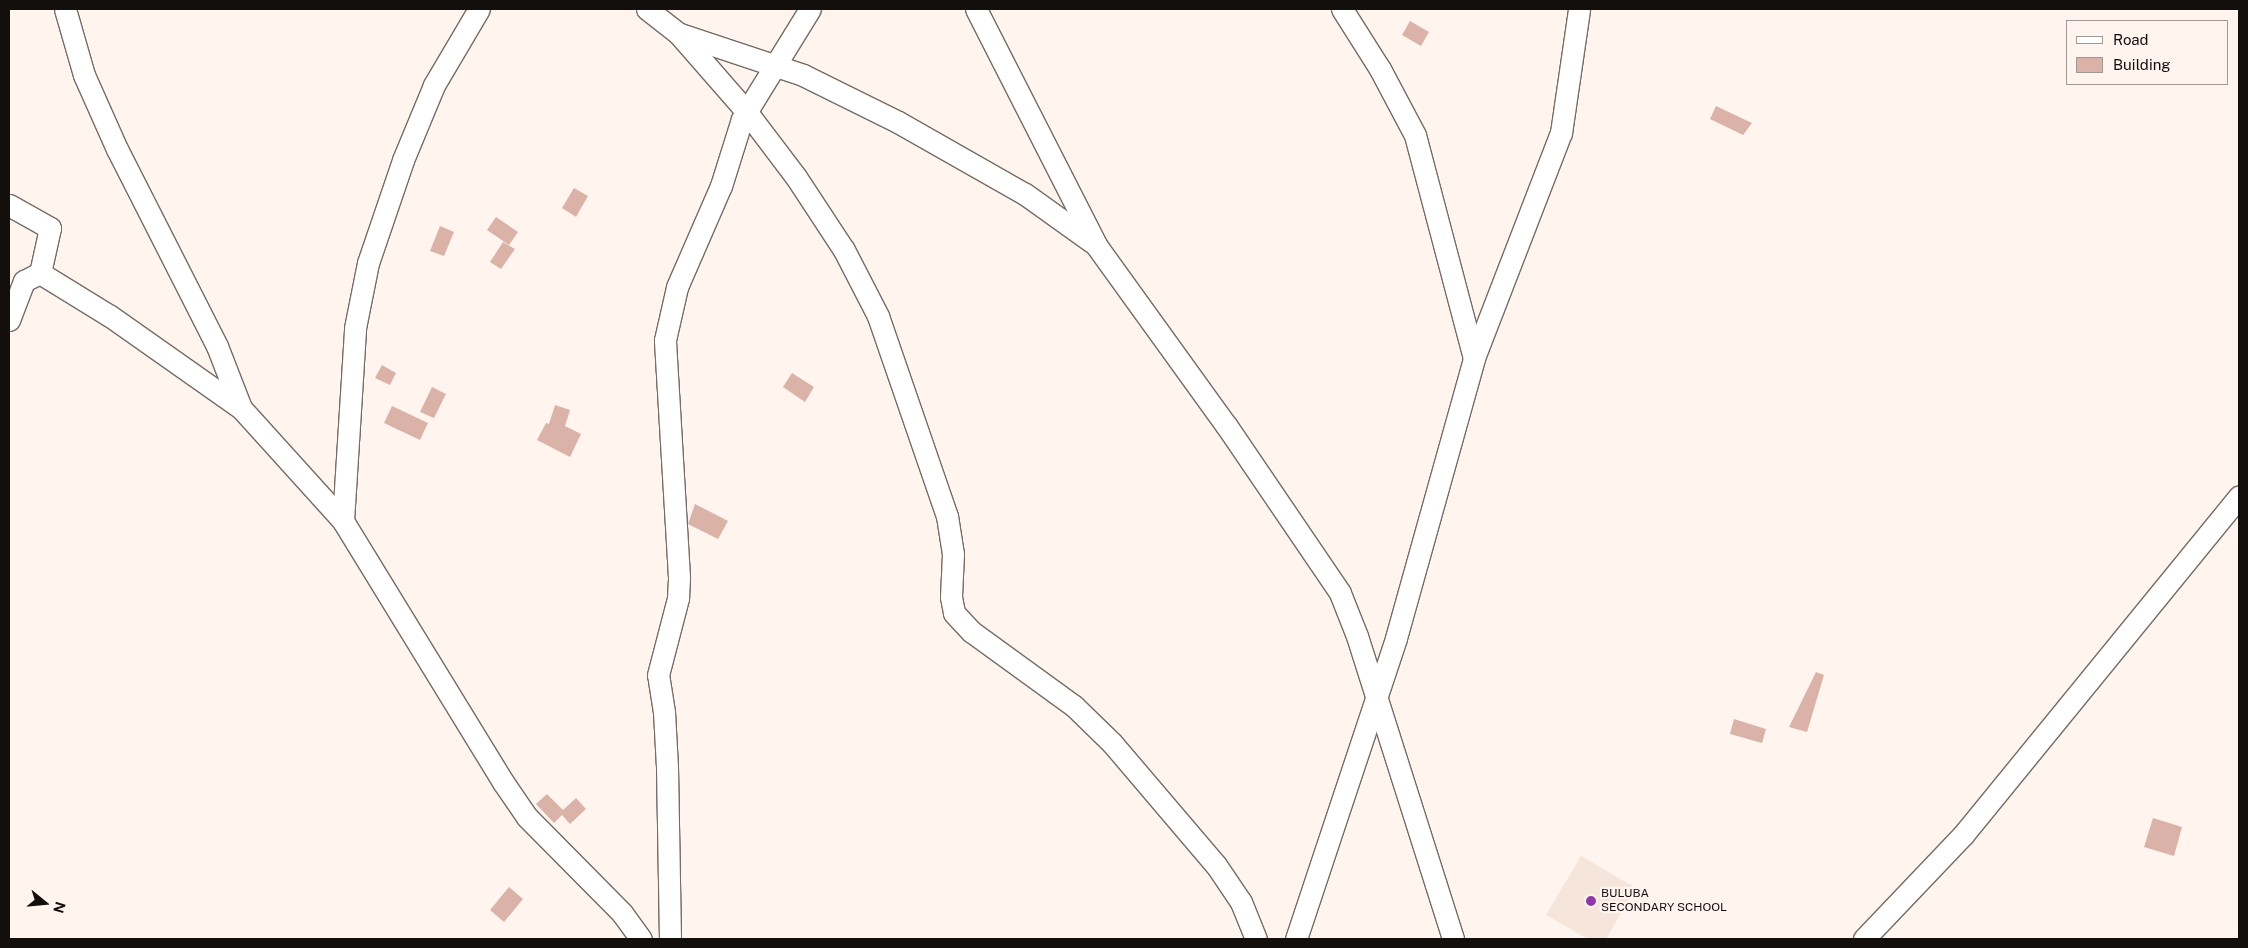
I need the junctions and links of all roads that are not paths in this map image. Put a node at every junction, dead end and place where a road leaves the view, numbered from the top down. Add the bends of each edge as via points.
1 (65, 9) edge
2 (479, 9) edge
3 (647, 9) edge
4 (810, 9) edge
5 (976, 9) edge
6 (1342, 9) edge
7 (1580, 9) edge
8 (678, 33) junction
9 (774, 67) junction
10 (746, 111) junction
11 (9, 205) edge
12 (1096, 245) junction
13 (40, 272) junction
14 (9, 320) edge
15 (1474, 358) junction
16 (241, 408) junction
17 (2239, 496) edge
18 (343, 521) junction
19 (1376, 702) junction
20 (641, 939) edge
21 (670, 939) edge
22 (1256, 939) edge
23 (1296, 939) edge
24 (1453, 939) edge
25 (1864, 939) edge

1 - 16 street via 84,75 217,346
2 - 18 street via 434,85 403,160 368,263 355,328
3 - 8 street
4 - 9 street
5 - 12 street
6 - 15 street via 1409,118 1426,166
7 - 15 street via 1561,133
8 - 9 street
8 - 10 street
9 - 10 street
9 - 12 street via 802,75 954,150 1025,194
10 - 21 street via 721,186 677,287 665,340 678,577 678,598 658,675 666,758
10 - 22 street via 796,177 844,250 878,316 947,516 953,554 951,597 954,613 972,632 1074,706 1112,743 1216,865 1241,902
11 - 13 street via 50,228
12 - 19 street via 1226,425 1340,593 1357,636
13 - 14 street via 24,281
13 - 16 street via 110,316
15 - 19 street
16 - 18 street
17 - 25 street via 1963,835
18 - 20 street via 527,816 622,913
19 - 23 street
19 - 24 street

